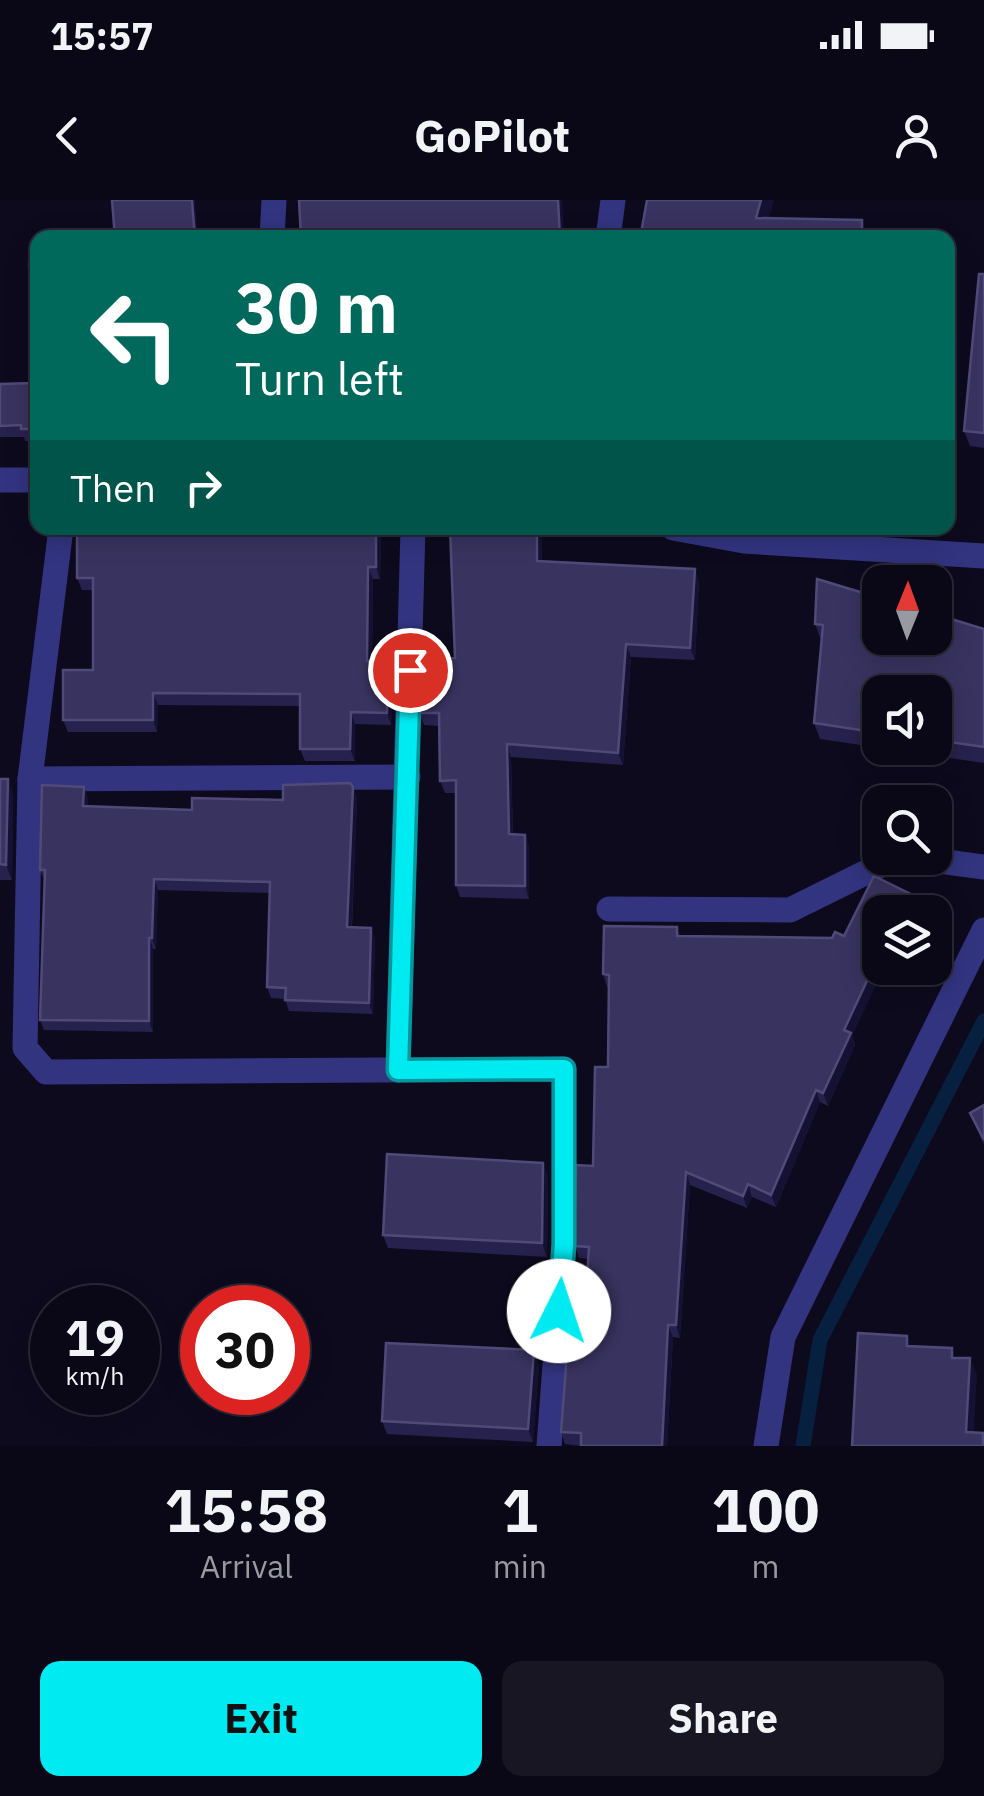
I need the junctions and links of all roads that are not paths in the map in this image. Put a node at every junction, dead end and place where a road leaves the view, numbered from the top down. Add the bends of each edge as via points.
1 (274, 200) edge
2 (613, 200) edge
3 (272, 230) edge
4 (609, 230) edge
5 (0, 480) edge
6 (30, 480) edge
7 (60, 535) edge
8 (413, 535) edge
9 (711, 535) edge
10 (984, 556) edge
11 (408, 777) junction
12 (30, 779) junction
13 (952, 863) edge
14 (984, 867) edge
15 (862, 874) edge
16 (609, 909) dead end
17 (984, 930) edge
18 (398, 1070) junction
19 (549, 1446) edge
20 (766, 1446) edge

1 - 3 street
2 - 4 street
5 - 6 street
7 - 12 street
8 - 11 street
9 - 10 street
11 - 12 street
11 - 18 street
12 - 18 street via 25,1048 46,1072
13 - 14 street
15 - 16 street via 790,910
17 - 20 street via 784,1337
18 - 19 street via 564,1069 564,1244

